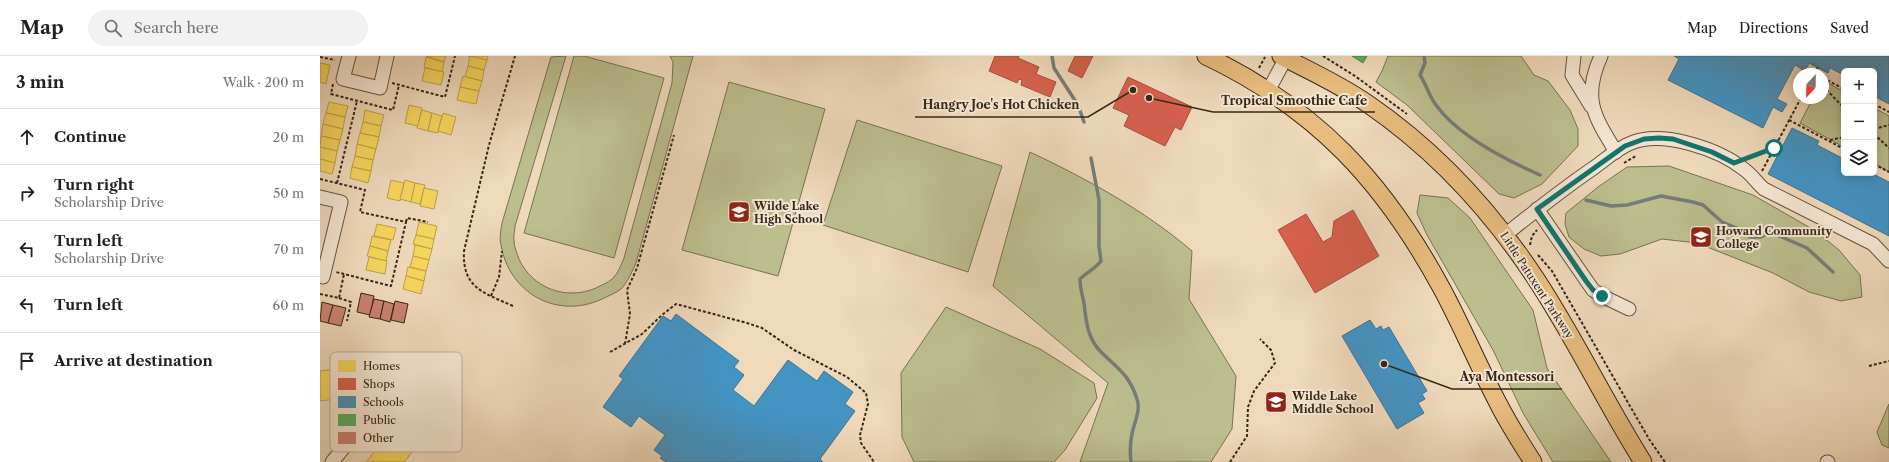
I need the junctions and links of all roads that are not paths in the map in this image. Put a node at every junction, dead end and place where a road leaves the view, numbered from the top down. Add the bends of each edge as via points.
1 (387, 56) edge
2 (1206, 56) edge
3 (1574, 56) edge
4 (1601, 56) edge
5 (1280, 57) edge
6 (344, 59) edge
7 (1268, 91) junction
8 (1593, 110) junction
9 (1616, 152) junction
10 (320, 197) edge
11 (1537, 209) junction
12 (1505, 234) junction
13 (1889, 261) edge
14 (323, 272) edge
15 (1629, 309) dead end
16 (340, 452) edge
17 (332, 462) edge
18 (1534, 462) edge
19 (1643, 462) edge

1 - 6 street via 380,88 343,79
2 - 7 main road
3 - 8 street via 1572,75
4 - 8 street via 1590,97
5 - 7 street
5 - 12 main road, Little Patuxent Parkway via 1368,104 1403,131 1468,192
7 - 18 main road via 1305,116 1336,142 1394,209 1443,290 1498,403
8 - 9 street
9 - 11 street
9 - 13 street via 1644,139 1666,138 1712,152 1746,170 1764,189 1873,244
10 - 14 street via 341,202
11 - 12 street
11 - 15 street via 1593,290
12 - 19 main road, Little Patuxent Parkway via 1537,280
16 - 17 street

